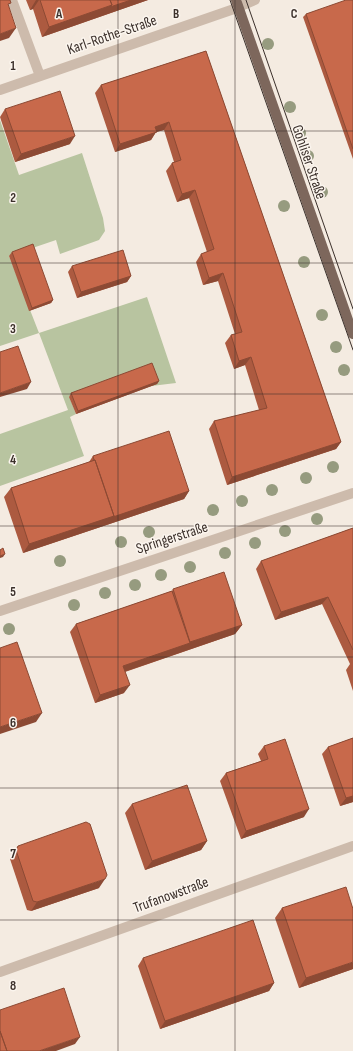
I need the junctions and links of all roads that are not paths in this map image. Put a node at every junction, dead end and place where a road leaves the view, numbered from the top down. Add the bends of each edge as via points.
1 (12, 0) edge
2 (255, 0) edge
3 (238, 4) edge
4 (40, 76) junction
5 (0, 90) edge
6 (353, 334) edge
7 (353, 493) edge
8 (0, 611) edge
9 (353, 846) edge
10 (0, 972) edge

1 - 4 street
2 - 3 street, Karl-Rothe-Straße
3 - 4 street, Karl-Rothe-Straße
3 - 6 main road, Gohliser Straße
4 - 5 street, Karl-Rothe-Straße
7 - 8 street, Springerstraße
9 - 10 street, Trufanowstraße

